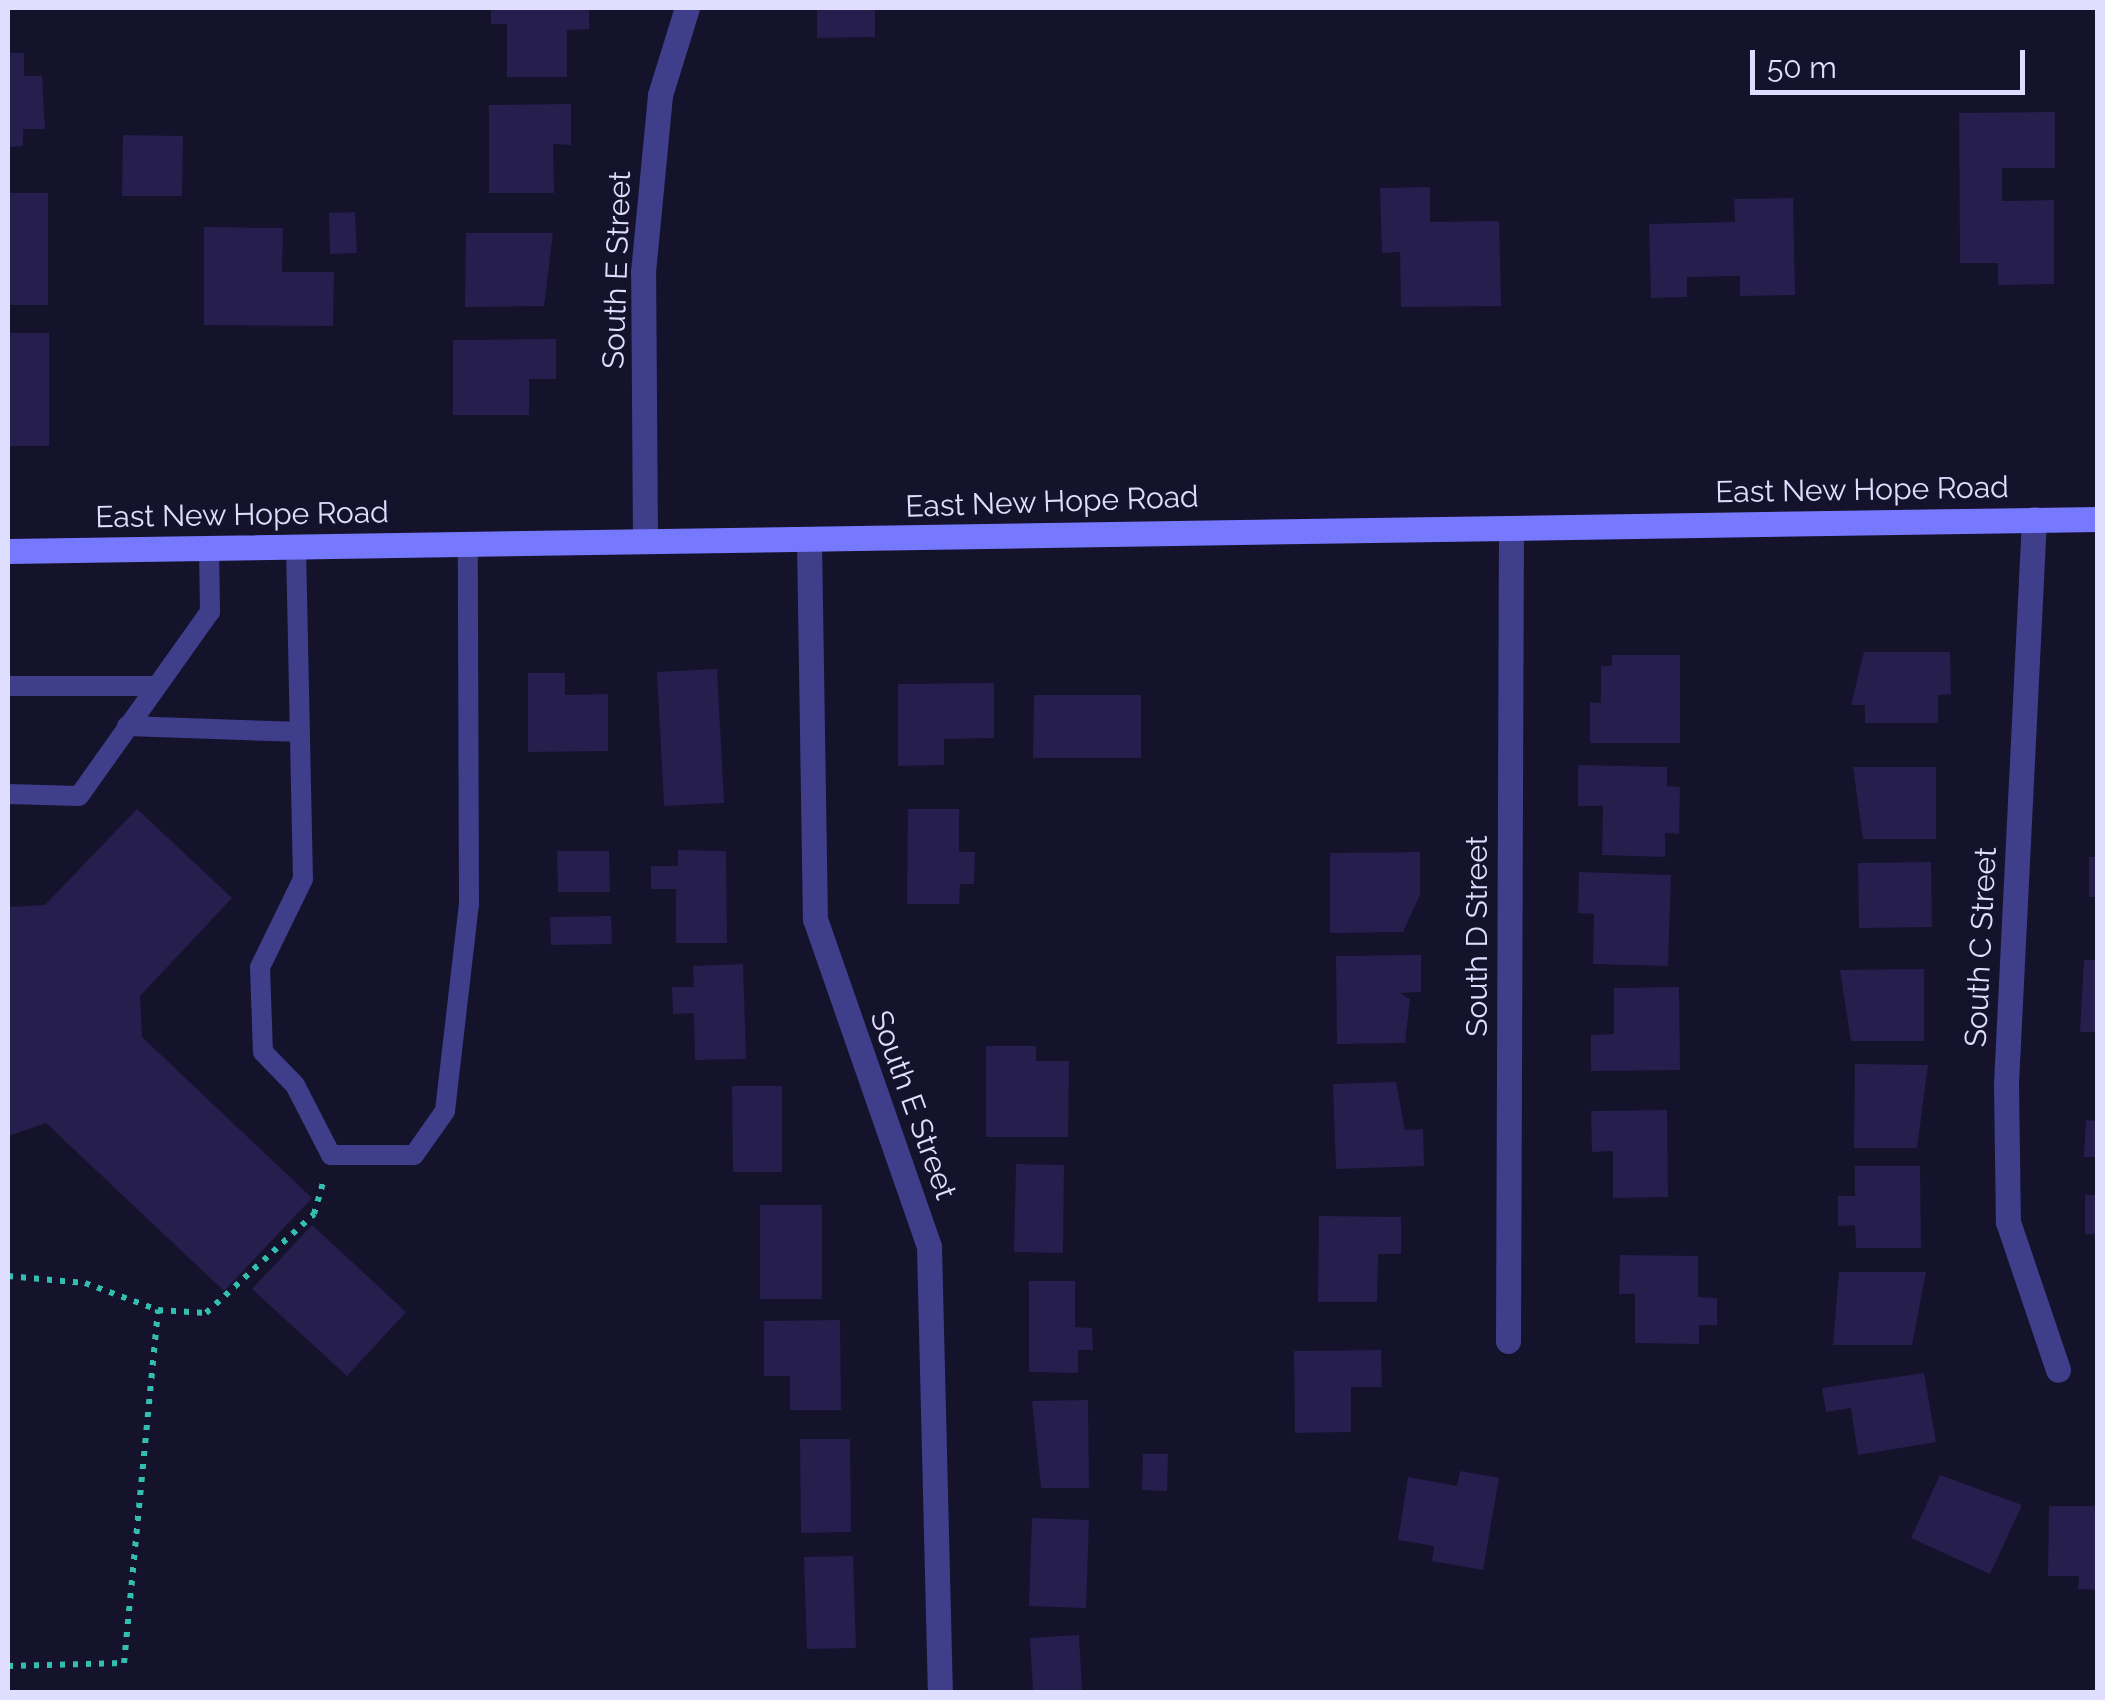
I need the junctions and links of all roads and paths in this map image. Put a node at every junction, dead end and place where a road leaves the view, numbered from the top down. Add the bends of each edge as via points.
1 (687, 8) edge
2 (2098, 519) edge
3 (2034, 520) junction
4 (1512, 531) junction
5 (645, 540) junction
6 (809, 542) junction
7 (468, 544) junction
8 (296, 547) junction
9 (209, 548) junction
10 (8, 551) edge
11 (8, 686) edge
12 (156, 686) junction
13 (127, 726) junction
14 (295, 732) junction
15 (8, 794) edge
16 (331, 1155) junction
17 (8, 1276) edge
18 (158, 1310) junction
19 (1508, 1340) dead end
20 (2058, 1370) dead end
21 (8, 1666) edge
22 (940, 1692) edge

1 - 5 street, South E Street via 660,96 644,272
2 - 3 street, East New Hope Road
3 - 4 street, East New Hope Road
3 - 20 street, South C Street via 2006,1084 2008,1222
4 - 6 street, East New Hope Road
4 - 19 street, South D Street
5 - 6 street, East New Hope Road
5 - 7 street, East New Hope Road
6 - 22 street, South E Street via 816,920 929,1247
7 - 8 street, East New Hope Road
7 - 16 lane via 469,905 445,1111 414,1155
8 - 9 street, East New Hope Road
8 - 14 lane
9 - 10 street, East New Hope Road
9 - 12 lane via 210,612
11 - 12 lane
12 - 13 lane
13 - 14 lane
13 - 15 lane via 79,796
14 - 16 lane via 303,879 260,967 263,1052 295,1086
16 - 18 path via 314,1214 206,1313
17 - 18 path via 85,1283
18 - 21 path via 124,1663

